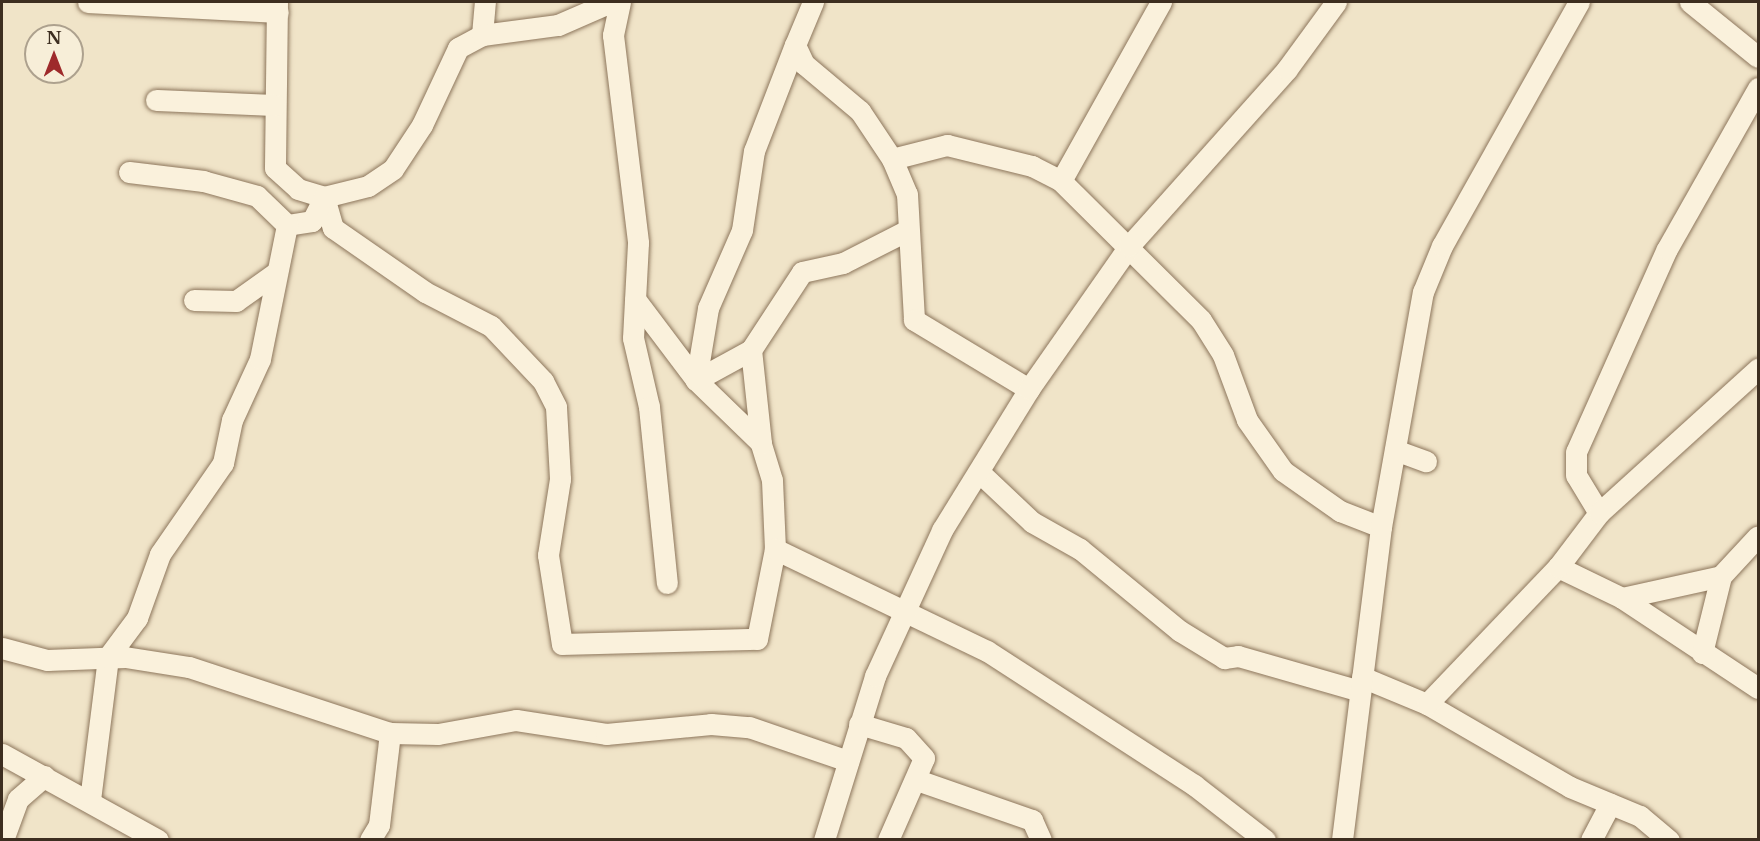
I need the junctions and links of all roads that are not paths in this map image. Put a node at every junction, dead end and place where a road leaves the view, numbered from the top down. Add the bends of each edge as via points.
1 (88, 2) edge
2 (485, 2) edge
3 (611, 2) edge
4 (620, 2) edge
5 (813, 2) edge
6 (1161, 2) edge
7 (1336, 2) edge
8 (1579, 2) edge
9 (1690, 2) edge
10 (278, 7) edge
11 (482, 34) junction
12 (795, 45) junction
13 (1758, 57) edge
14 (1758, 88) edge
15 (156, 100) dead end
16 (275, 105) junction
17 (892, 159) junction
18 (129, 172) dead end
19 (1061, 181) junction
20 (324, 197) junction
21 (287, 225) junction
22 (908, 230) junction
23 (1129, 246) junction
24 (274, 274) junction
25 (635, 299) junction
26 (194, 300) dead end
27 (236, 302) junction
28 (270, 317) junction
29 (751, 350) junction
30 (1758, 369) edge
31 (696, 380) junction
32 (1029, 389) junction
33 (760, 443) junction
34 (1395, 450) junction
35 (1426, 461) dead end
36 (979, 472) junction
37 (1599, 513) junction
38 (1381, 527) junction
39 (1758, 536) edge
40 (775, 549) junction
41 (1558, 567) junction
42 (1721, 576) junction
43 (667, 583) dead end
44 (1622, 598) junction
45 (903, 610) junction
46 (2, 648) edge
47 (1702, 653) junction
48 (108, 657) junction
49 (1753, 680) edge
50 (1361, 684) junction
51 (1427, 704) junction
52 (858, 724) junction
53 (390, 733) junction
54 (5, 756) edge
55 (848, 761) junction
56 (44, 776) junction
57 (917, 780) junction
58 (18, 799) junction
59 (90, 800) junction
60 (1610, 804) junction
61 (3, 840) edge
62 (158, 840) edge
63 (370, 840) edge
64 (824, 840) edge
65 (888, 840) edge
66 (1041, 840) edge
67 (1265, 840) edge
68 (1342, 840) edge
69 (1591, 840) edge
70 (1669, 840) edge

1 - 10 street
2 - 11 street
3 - 11 street via 558,25
4 - 25 street via 613,35 638,243
5 - 12 street
6 - 19 street
7 - 23 street via 1287,69
8 - 34 street via 1442,246 1423,292
9 - 13 street
10 - 16 street
11 - 20 street via 458,48 422,125 393,169 368,186
12 - 17 street via 804,64 860,111
12 - 31 street via 754,152 742,230 708,308
14 - 37 street via 1667,249 1576,452 1576,475
15 - 16 street
16 - 20 street via 275,168 298,189
17 - 19 street via 948,145 1032,166
17 - 22 street via 907,194
18 - 21 street via 203,181 257,196
19 - 23 street
20 - 21 street via 312,221
20 - 40 street via 333,228 425,292 491,326 543,381 555,407 560,441 560,479 548,555 562,644 757,639
21 - 24 street
22 - 29 street via 843,263 802,272
22 - 32 street via 914,320
23 - 32 street
23 - 38 street via 1215,339 1247,420 1283,471 1340,511
24 - 27 street
24 - 28 street
25 - 31 street
25 - 43 street via 633,338 649,407
26 - 27 street
27 - 28 street
28 - 48 street via 260,359 232,420 223,463 160,554 137,618
29 - 31 street
29 - 33 street
30 - 37 street
31 - 33 street
32 - 36 street
33 - 40 street via 772,480
34 - 35 street
34 - 38 street
36 - 45 street via 942,530
36 - 50 street via 1032,522 1080,549 1180,631 1224,658 1238,656
37 - 41 street
38 - 50 street
39 - 42 street
40 - 45 street
41 - 44 street
41 - 51 street
42 - 44 street
42 - 47 street
44 - 47 street
45 - 52 street
45 - 67 street via 1040,685 1114,738 1194,785
46 - 48 street via 47,660
47 - 49 street
48 - 53 street via 189,667
48 - 59 street
50 - 51 street
50 - 68 street
51 - 60 street via 1570,787
52 - 55 street
52 - 57 street via 917,744 924,758
53 - 55 street via 438,734 516,720 606,734 711,724 749,727
53 - 63 street via 379,825
54 - 56 street
54 - 58 street
55 - 64 street
56 - 58 street
56 - 59 street
57 - 65 street
57 - 66 street via 1032,820
58 - 61 street
59 - 62 street
60 - 69 street
60 - 70 street via 1640,816

